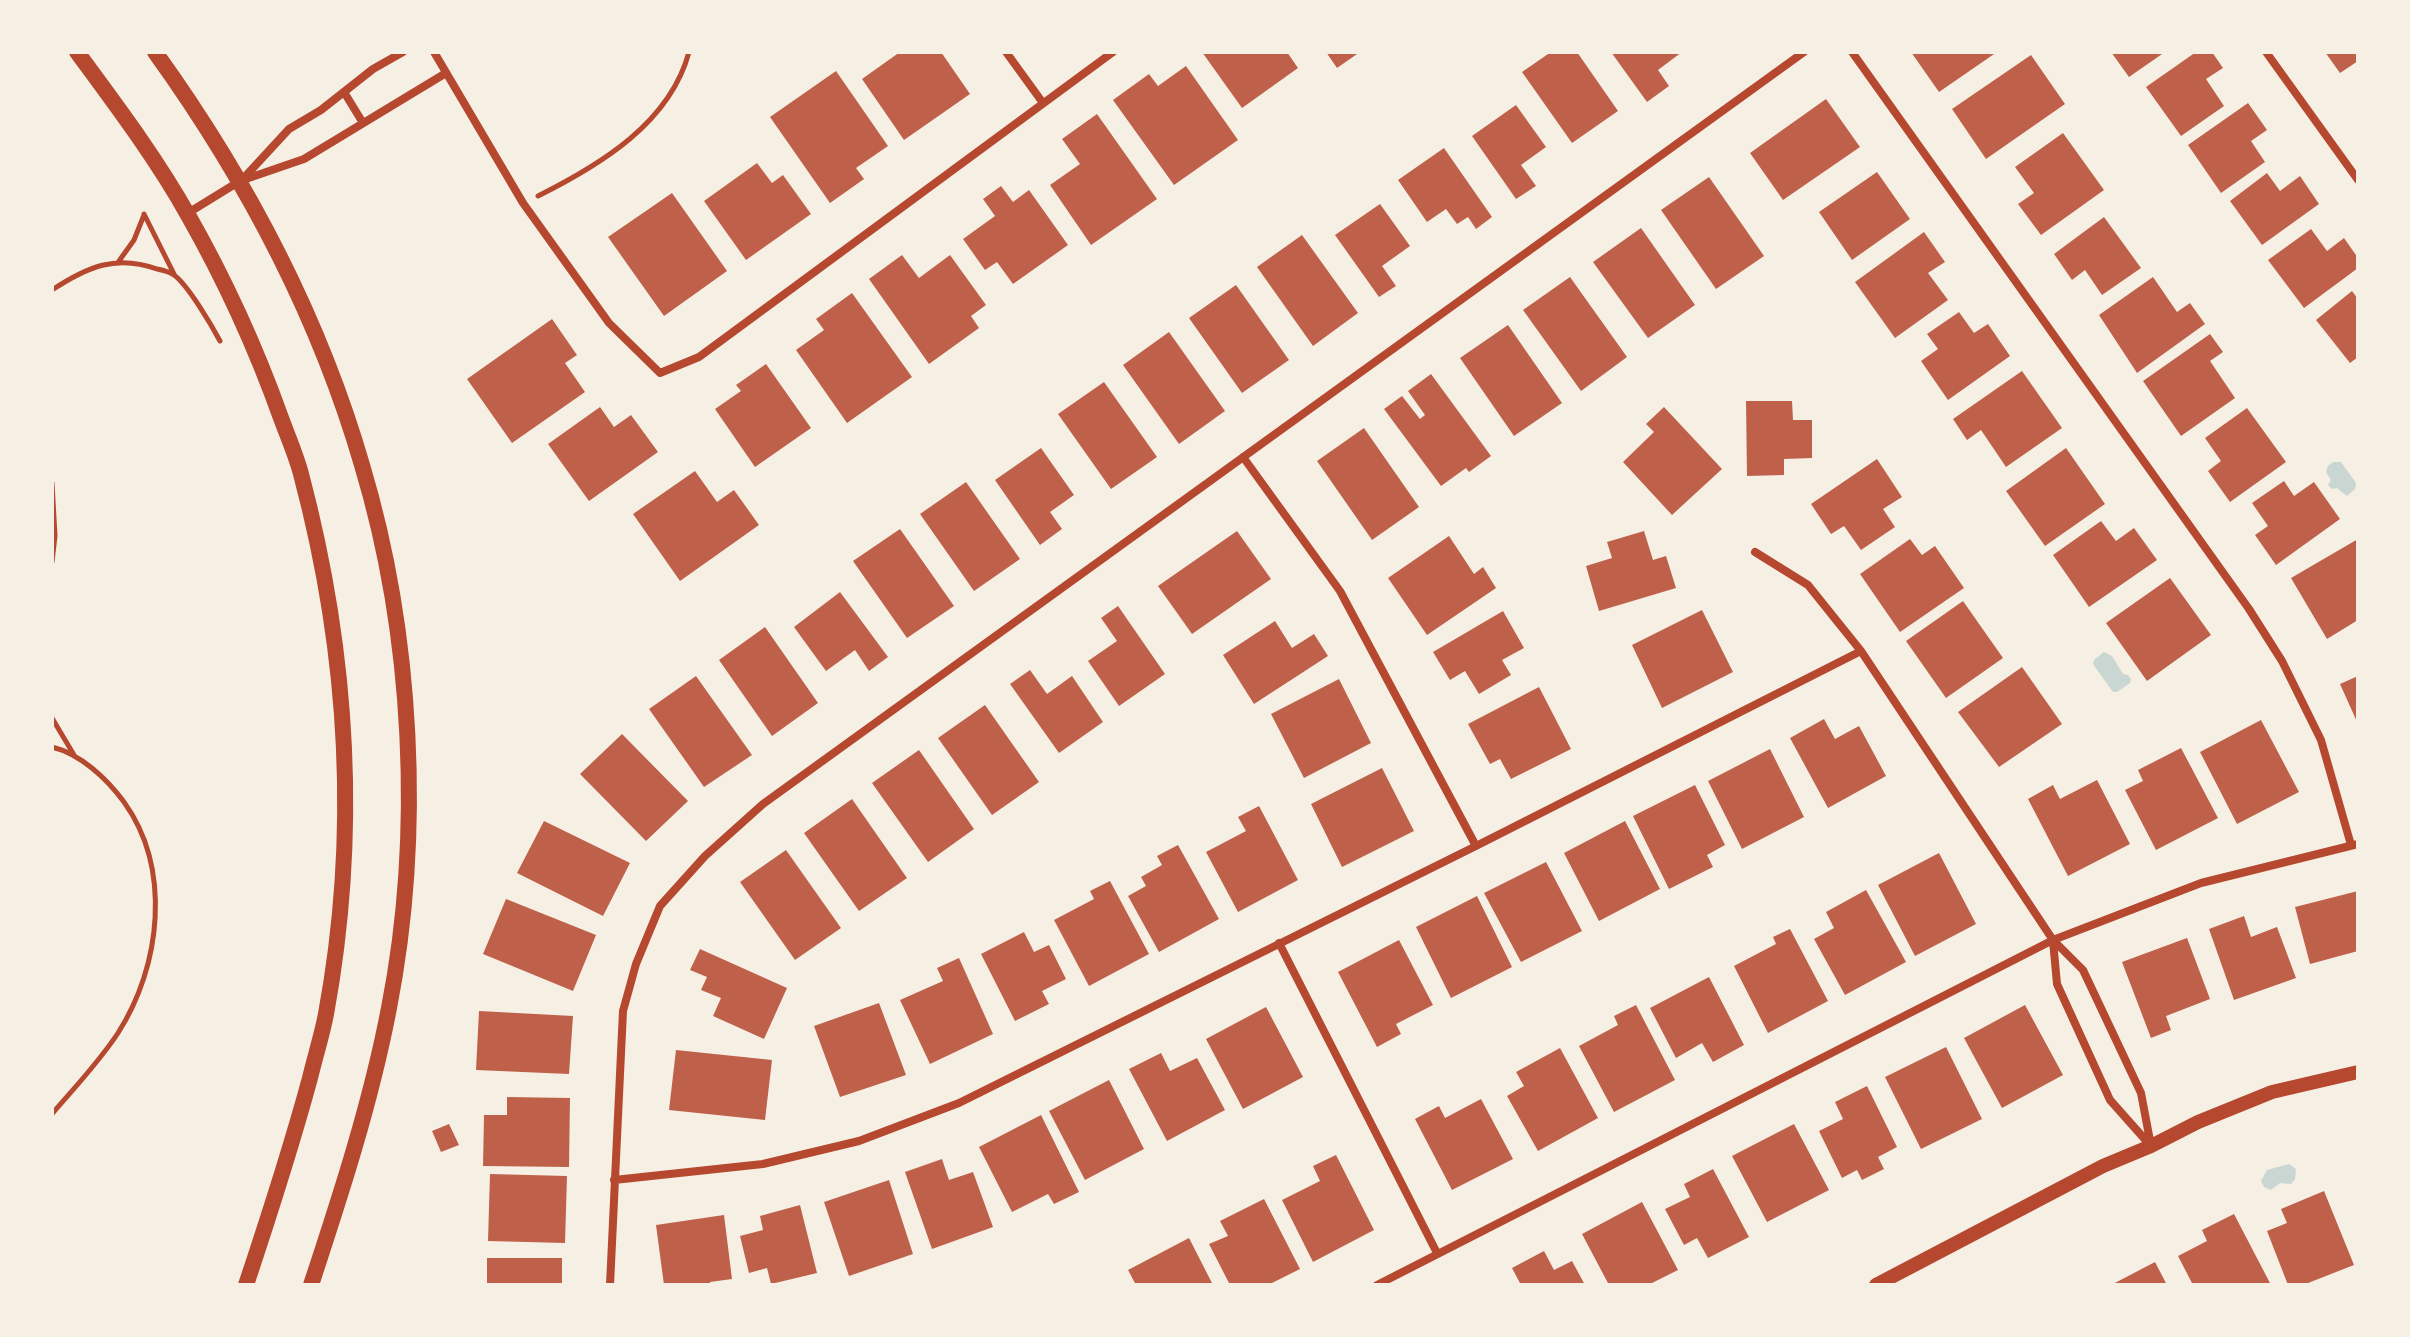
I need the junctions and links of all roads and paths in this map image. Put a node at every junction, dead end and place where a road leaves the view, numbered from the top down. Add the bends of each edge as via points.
1 (77, 52) edge
2 (155, 52) edge
3 (403, 52) edge
4 (434, 52) edge
5 (689, 52) edge
6 (1006, 52) edge
7 (1113, 52) edge
8 (1804, 52) edge
9 (1852, 52) edge
10 (2266, 52) edge
11 (446, 73) junction
12 (344, 92) junction
13 (1043, 103) junction
14 (363, 123) junction
15 (2358, 180) edge
16 (240, 181) junction
17 (523, 203) junction
18 (188, 213) junction
19 (119, 261) junction
20 (174, 275) junction
21 (52, 290) edge
22 (220, 341) dead end
23 (1243, 457) junction
24 (52, 483) edge
25 (1755, 552) dead end
26 (52, 562) edge
27 (1861, 651) junction
28 (52, 718) edge
29 (52, 747) edge
30 (75, 756) junction
31 (2355, 844) edge
32 (1476, 846) junction
33 (2053, 940) junction
34 (1279, 943) junction
35 (2358, 1072) edge
36 (52, 1114) edge
37 (2151, 1146) junction
38 (614, 1180) junction
39 (1437, 1253) junction
40 (246, 1285) edge
41 (311, 1285) edge
42 (610, 1285) edge
43 (1377, 1285) edge
44 (1876, 1285) edge

1 - 18 main road
2 - 16 main road
3 - 12 street
4 - 11 street
5 - 17 path via 684,71 657,114 628,141
6 - 13 street
7 - 13 street
8 - 23 street
9 - 31 street via 2282,661 2321,740
10 - 15 street
11 - 14 street
11 - 17 street
12 - 14 street
12 - 16 street via 289,129
13 - 17 street via 699,357 660,373 609,323
14 - 16 street via 304,159
16 - 18 street
16 - 41 main road via 315,337 363,465 398,640 406,724 409,813 389,1007 365,1110
18 - 40 main road via 267,380 300,471 337,650 345,746 346,839 326,1015
19 - 20 path
19 - 20 path via 144,214
19 - 21 path
20 - 22 path
23 - 32 street via 1340,591
23 - 38 street via 763,804 660,906 623,1011
24 - 26 path
25 - 27 street via 1808,585
27 - 32 street
27 - 33 street
28 - 30 path
29 - 30 path
30 - 36 path via 118,794 134,816 147,846 155,902 146,973 119,1031
31 - 33 street via 2201,883
32 - 34 street
33 - 37 street via 2083,970 2141,1093
33 - 37 street via 2057,984 2110,1100
33 - 39 street
34 - 38 street via 959,1103 859,1141 763,1164
34 - 39 street
35 - 37 street via 2272,1092
37 - 44 street
38 - 42 street
39 - 43 street

